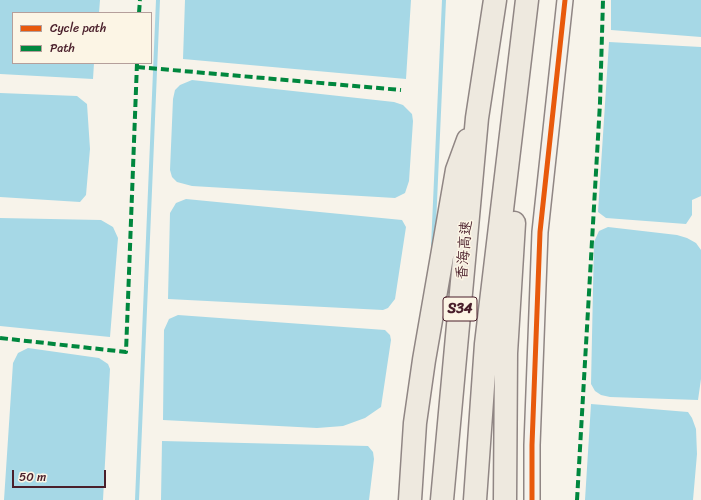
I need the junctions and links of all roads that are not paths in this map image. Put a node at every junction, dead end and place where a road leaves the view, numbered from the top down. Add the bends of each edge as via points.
1 (495, 0) edge
2 (527, 0) edge
3 (565, 0) edge
4 (516, 87) junction
5 (476, 118) junction
6 (410, 500) edge
7 (442, 500) edge
8 (475, 500) edge
9 (505, 500) edge
10 (532, 500) edge

1 - 5 highway, 香海高速 / S34
2 - 4 highway, 香海高速 / S34
3 - 10 street via 540,232
4 - 8 highway, 香海高速 / S34 via 486,344
4 - 9 highway via 517,179 506,352
5 - 6 highway via 455,177 415,423
5 - 7 highway, 香海高速 / S34

